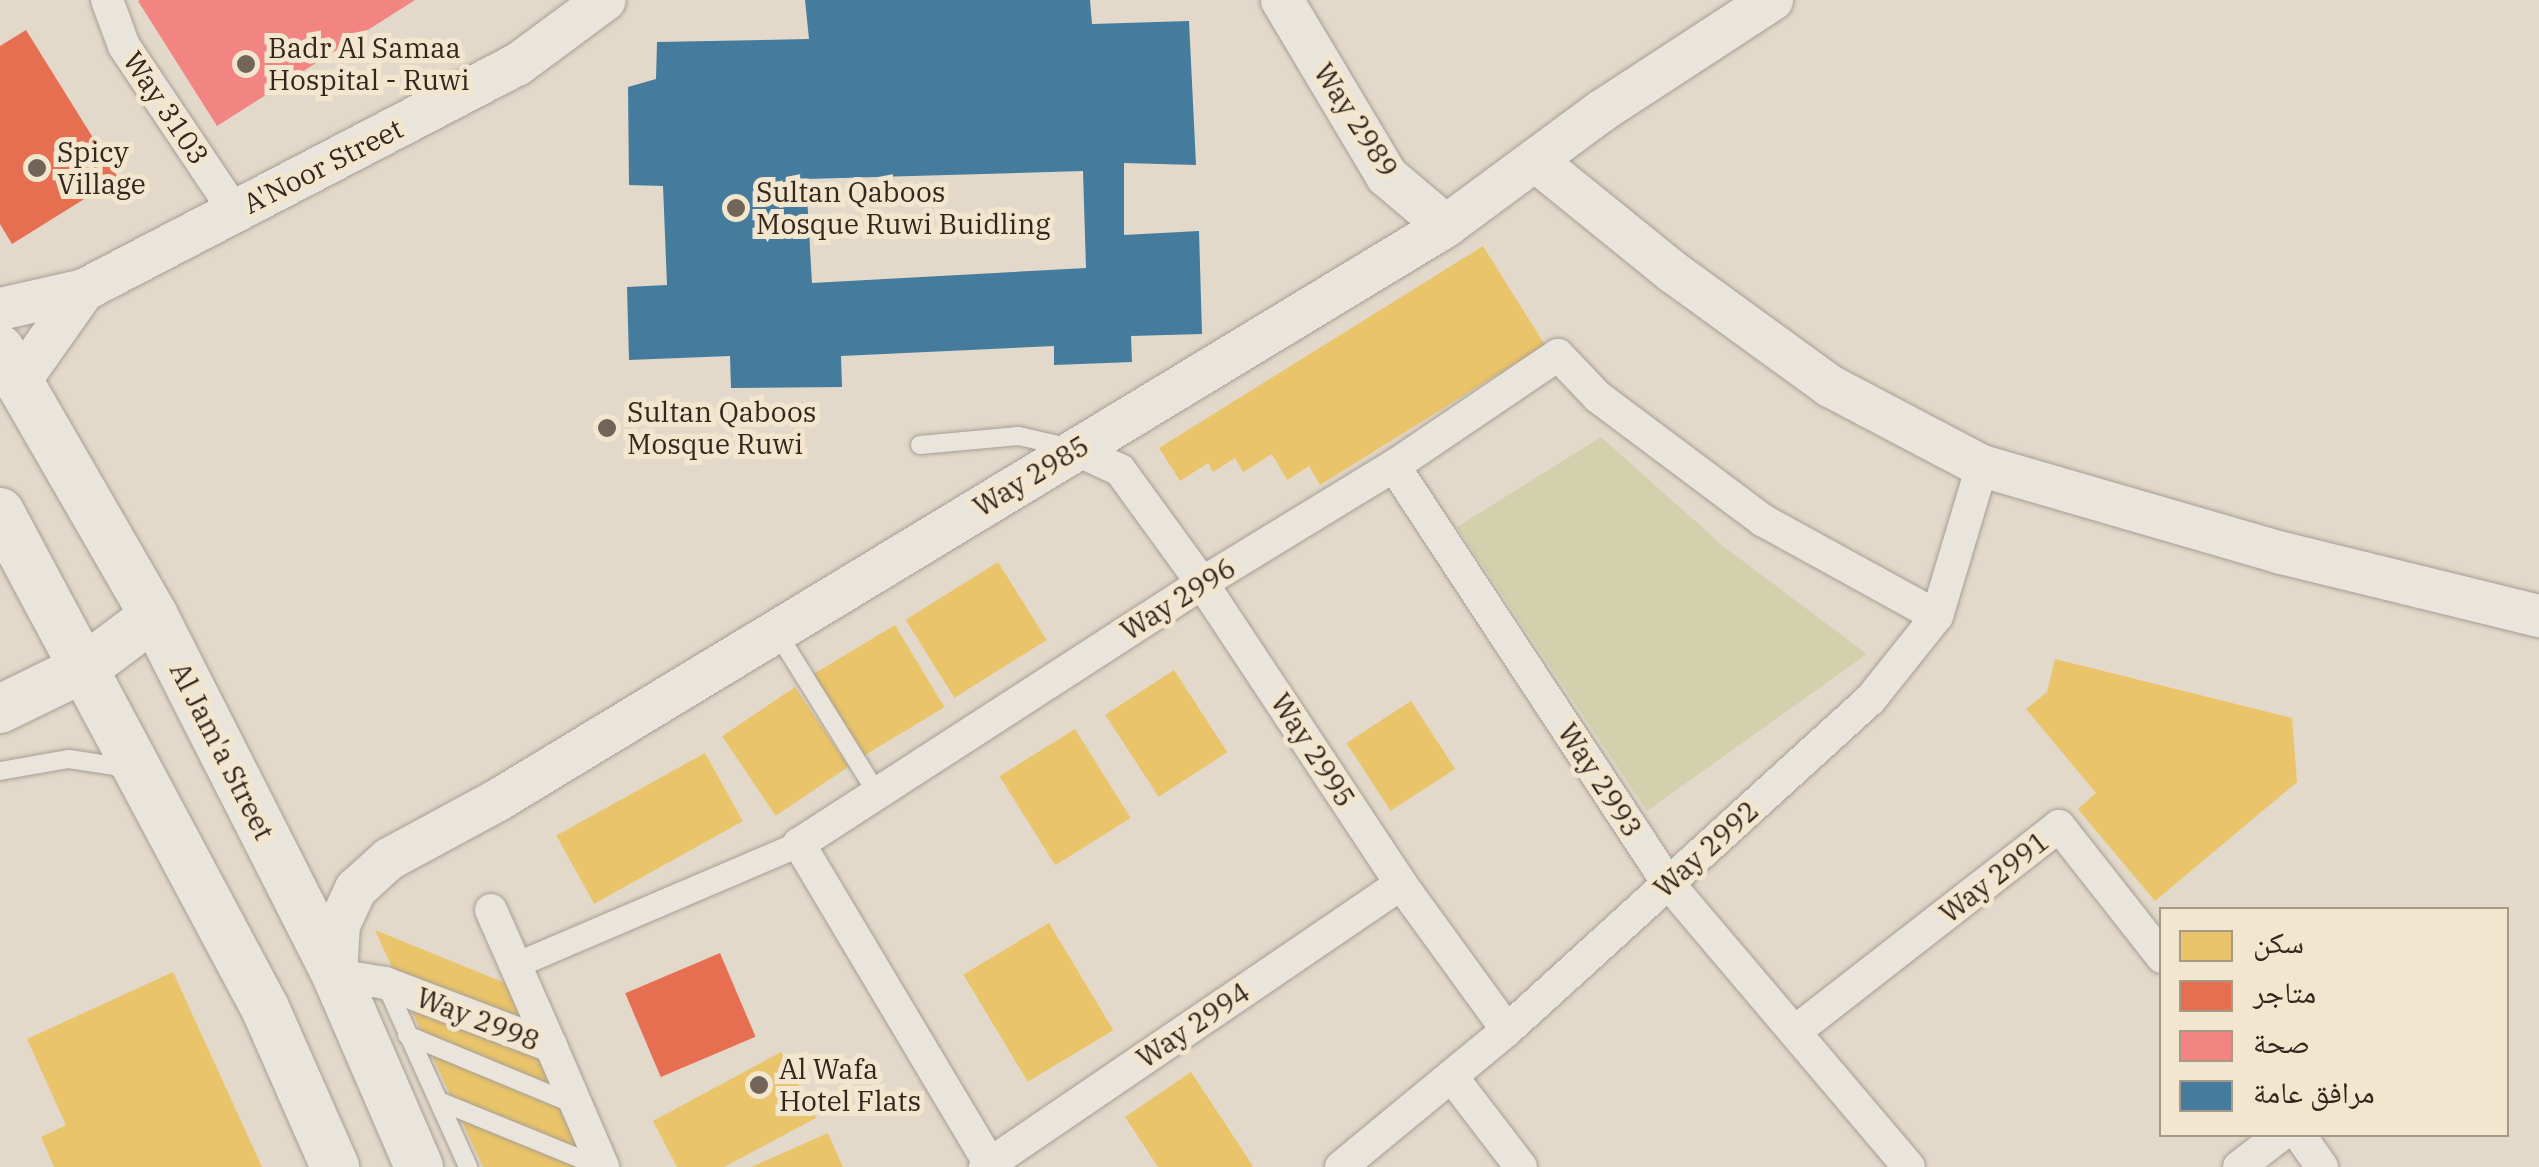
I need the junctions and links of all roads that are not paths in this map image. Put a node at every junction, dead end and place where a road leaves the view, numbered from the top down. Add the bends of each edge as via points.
1 (107, 0) edge
2 (1282, 0) edge
3 (1772, 0) edge
4 (601, 1) edge
5 (1537, 162) junction
6 (235, 212) junction
7 (1446, 226) junction
8 (84, 290) junction
9 (0, 308) edge
10 (10, 366) edge
11 (1122, 421) junction
12 (920, 445) dead end
13 (1075, 449) junction
14 (1394, 466) junction
15 (1982, 466) junction
16 (1120, 470) junction
17 (0, 512) edge
18 (1202, 583) junction
19 (154, 616) junction
20 (1937, 616) junction
21 (2539, 616) edge
22 (776, 631) junction
23 (86, 667) junction
24 (0, 708) edge
25 (0, 771) edge
26 (150, 789) junction
27 (877, 793) junction
28 (798, 844) junction
29 (1668, 883) junction
30 (1402, 884) junction
31 (492, 910) dead end
32 (2159, 953) edge
33 (515, 965) junction
34 (336, 975) junction
35 (385, 983) junction
36 (1506, 1030) junction
37 (1796, 1030) junction
38 (407, 1036) junction
39 (550, 1046) junction
40 (1452, 1077) junction
41 (439, 1101) junction
42 (576, 1106) junction
43 (2278, 1137) edge
44 (2301, 1137) edge
45 (459, 1165) edge
46 (987, 1165) edge
47 (335, 1167) edge
48 (603, 1167) edge
49 (1341, 1167) edge
50 (1521, 1167) edge
51 (1909, 1167) edge
52 (2238, 1167) edge
53 (2322, 1167) edge

1 - 6 street, Way 3103 via 124,46
2 - 7 street, Way 2989 via 1387,176
3 - 5 street, Way 2985 via 1603,110
4 - 6 street, A'Noor Street via 517,65
5 - 7 street, Way 2985
5 - 15 street via 1830,386
6 - 8 street, A'Noor Street
7 - 11 street, Way 2985
8 - 9 street, A'Noor Street
8 - 10 street, A'Noor Street
10 - 19 main road, Al Jam'a Street
11 - 13 street, Way 2985
11 - 16 street
12 - 13 lane via 1019,436
13 - 16 street, Way 2995
13 - 22 street, Way 2985
14 - 18 street, Way 2996
14 - 20 street, Way 2996 via 1558,355 1598,397 1764,521
14 - 29 street, Way 2993
15 - 20 street, Way 2992
15 - 21 street via 2282,553
16 - 18 street, Way 2995
17 - 23 main road
18 - 27 street, Way 2996
18 - 30 street, Way 2995
19 - 23 main road
19 - 34 main road, Al Jam'a Street
20 - 29 street, Way 2992 via 1870,700
22 - 27 lane
22 - 34 street, Way 2985 via 389,859 356,890 339,925
23 - 24 main road
23 - 26 main road
25 - 26 lane via 69,759 115,766
26 - 47 main road via 264,1008
27 - 28 street, Way 2996
28 - 33 street
28 - 46 street
29 - 36 street, Way 2992
29 - 37 street, Way 2993
30 - 36 street, Way 2995
30 - 46 street, Way 2994
31 - 33 street
32 - 37 street, Way 2991 via 2059,826
33 - 39 street
34 - 35 street, Way 2998
34 - 45 main road, Al Jam'a Street
35 - 38 lane
35 - 39 street, Way 2998
36 - 40 street, Way 2992
37 - 51 street, Way 2993
38 - 41 lane
38 - 42 lane
39 - 42 street, Way 2998
40 - 49 street, Way 2992
40 - 50 street
41 - 45 lane
41 - 48 lane
42 - 48 street, Way 2998
43 - 52 street
44 - 53 street

